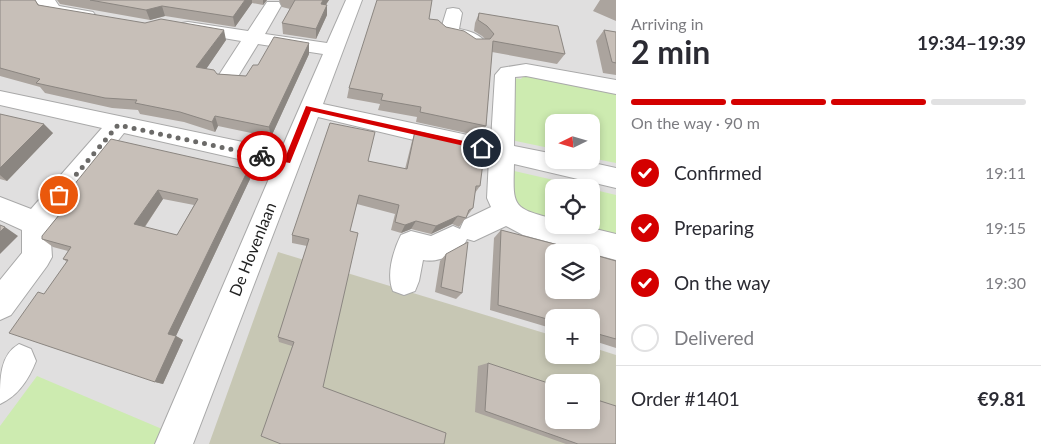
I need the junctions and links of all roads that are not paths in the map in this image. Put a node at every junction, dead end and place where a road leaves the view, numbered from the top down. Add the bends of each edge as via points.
1 (24, 0) edge
2 (354, 0) edge
3 (273, 6) dead end
4 (104, 13) edge
5 (453, 13) dead end
6 (175, 25) edge
7 (253, 38) junction
8 (478, 44) edge
9 (334, 50) junction
10 (227, 78) edge
11 (616, 87) edge
12 (0, 98) edge
13 (309, 108) junction
14 (118, 125) junction
15 (502, 152) junction
16 (287, 161) junction
17 (616, 178) edge
18 (0, 208) edge
19 (507, 212) junction
20 (36, 223) junction
21 (616, 247) edge
22 (404, 281) dead end
23 (0, 304) edge
24 (174, 444) edge

1 - 4 street via 50,4 52,10
2 - 9 street, De Hovenlaan
3 - 7 street
5 - 8 street via 449,32 467,36
6 - 7 street
7 - 9 street
7 - 10 street
9 - 13 street, De Hovenlaan
11 - 15 street via 505,64
12 - 14 street
13 - 15 street
13 - 16 street, De Hovenlaan
14 - 16 street
14 - 20 street
15 - 17 street
15 - 19 street via 500,198
16 - 24 street, De Hovenlaan
18 - 20 street
19 - 21 street via 523,223
19 - 22 street via 433,249 411,244
20 - 23 street via 36,257

